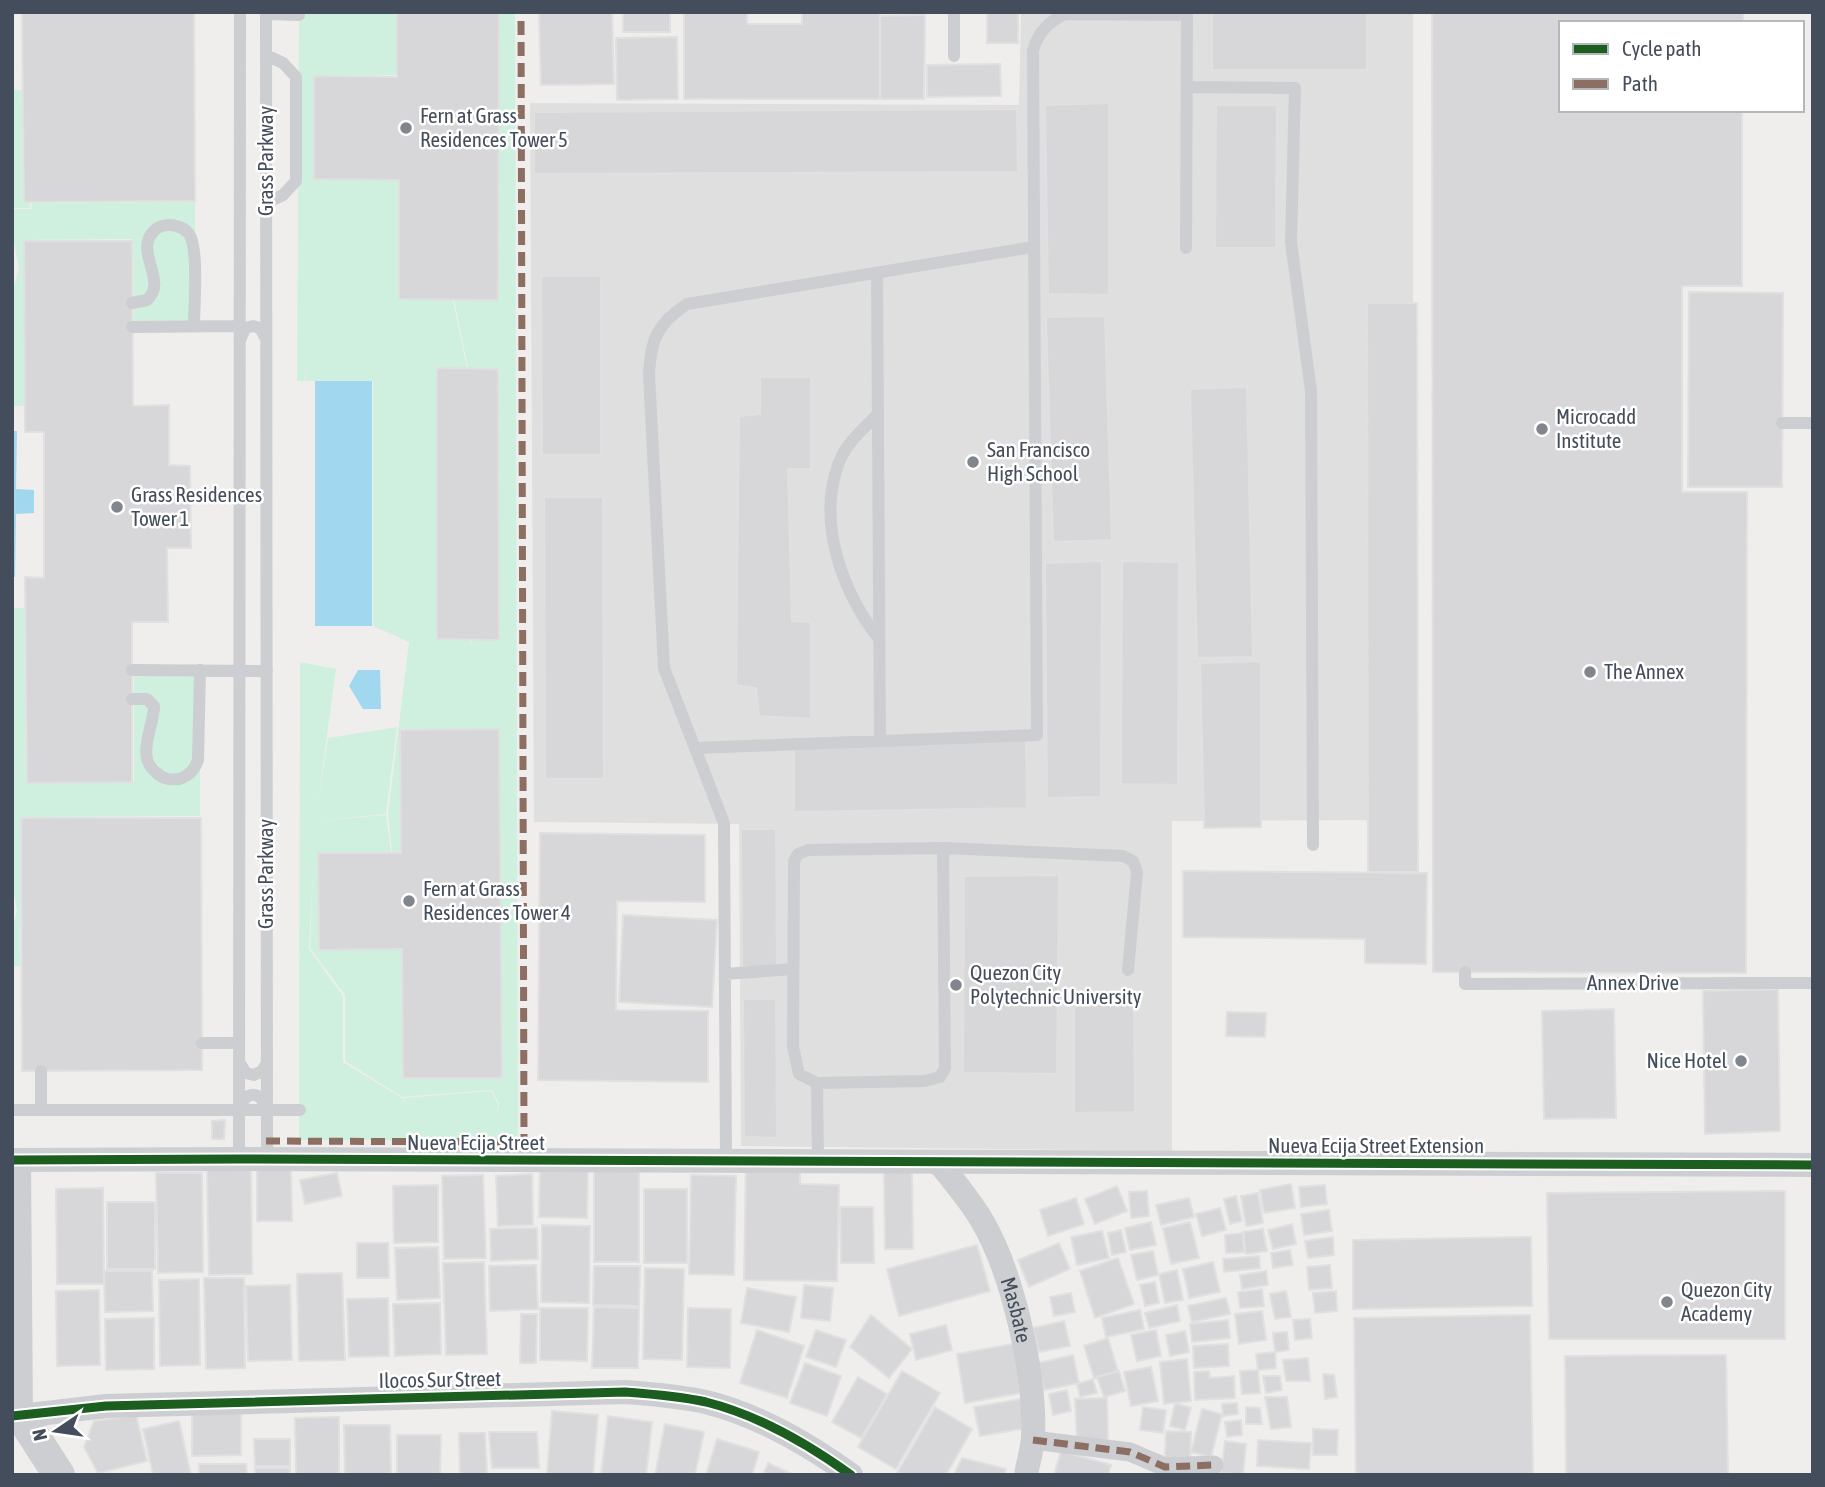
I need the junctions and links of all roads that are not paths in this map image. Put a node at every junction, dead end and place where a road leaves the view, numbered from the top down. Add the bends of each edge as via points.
1 (240, 12) edge
2 (954, 12) edge
3 (266, 13) edge
4 (1187, 13) edge
5 (299, 15) dead end
6 (266, 55) junction
7 (954, 56) dead end
8 (1186, 88) junction
9 (266, 203) junction
10 (1033, 247) junction
11 (1186, 248) dead end
12 (877, 273) junction
13 (132, 303) dead end
14 (240, 309) junction
15 (266, 310) junction
16 (194, 326) junction
17 (132, 327) dead end
18 (241, 332) junction
19 (266, 339) junction
20 (878, 414) junction
21 (1782, 423) dead end
22 (1813, 423) edge
23 (266, 503) junction
24 (241, 504) junction
25 (879, 639) junction
26 (240, 655) junction
27 (266, 657) junction
28 (132, 670) dead end
29 (200, 670) junction
30 (267, 671) junction
31 (240, 678) junction
32 (266, 685) junction
33 (132, 699) dead end
34 (880, 741) junction
35 (695, 748) junction
36 (1313, 845) dead end
37 (943, 848) junction
38 (793, 969) junction
39 (1128, 970) dead end
40 (1465, 972) dead end
41 (724, 974) junction
42 (1813, 983) edge
43 (202, 1043) dead end
44 (239, 1043) junction
45 (239, 1062) junction
46 (267, 1063) junction
47 (41, 1071) dead end
48 (817, 1083) junction
49 (239, 1109) junction
50 (267, 1109) junction
51 (12, 1110) edge
52 (41, 1110) junction
53 (299, 1110) dead end
54 (239, 1159) junction
55 (267, 1159) junction
56 (16, 1160) edge
57 (726, 1162) junction
58 (818, 1162) junction
59 (940, 1163) junction
60 (1813, 1165) edge
61 (17, 1416) edge
62 (1033, 1440) junction
63 (1214, 1465) dead end
64 (59, 1475) edge
65 (851, 1475) edge
66 (1026, 1475) edge

1 - 14 lane, Grass Parkway
2 - 7 lane
3 - 5 lane
3 - 6 lane, Grass Parkway
4 - 8 lane
4 - 10 lane via 1065,14 1048,24 1036,40 1031,60
6 - 9 lane, Grass Parkway
6 - 9 lane via 279,60 296,77 296,181 283,195
8 - 11 lane
8 - 36 lane via 1295,88 1291,242 1311,391
9 - 15 lane, Grass Parkway
10 - 12 lane
10 - 34 lane via 1037,735
12 - 20 lane
12 - 35 lane via 687,304 662,325 654,339 649,374 664,668
13 - 16 lane via 147,300 156,288 147,255 151,233 159,227 179,226 190,234 195,251
14 - 15 lane via 246,320 254,322 262,319
14 - 18 lane, Grass Parkway
15 - 19 lane, Grass Parkway
16 - 17 lane
16 - 18 lane
18 - 19 lane via 253,326 260,328
18 - 24 lane, Grass Parkway
19 - 23 lane, Grass Parkway
20 - 25 lane
20 - 25 lane via 850,443 838,464 832,511 846,584
21 - 22 lane
23 - 24 lane
23 - 27 lane, Grass Parkway
24 - 26 lane, Grass Parkway
25 - 34 lane
26 - 27 lane via 250,668 262,665
26 - 31 lane, Grass Parkway
27 - 30 lane, Grass Parkway
28 - 29 lane
29 - 31 lane
29 - 33 lane via 198,760 183,778 163,777 151,767 146,741 154,706 147,699
30 - 31 lane
30 - 32 lane, Grass Parkway
31 - 32 lane via 253,672
31 - 44 lane, Grass Parkway
32 - 46 lane, Grass Parkway
34 - 35 lane
35 - 41 lane via 724,823
37 - 38 lane via 808,850 797,854
37 - 39 lane via 1124,856 1133,861 1137,872
37 - 48 lane via 945,1068 940,1077 925,1081
38 - 41 lane
38 - 48 lane via 793,1047 799,1074
40 - 42 lane, Annex Drive via 1465,984
41 - 57 lane
43 - 44 lane
44 - 45 lane, Grass Parkway
45 - 46 lane via 246,1073 254,1075
45 - 49 lane, Grass Parkway
46 - 50 lane, Grass Parkway
47 - 52 lane
48 - 58 lane
49 - 50 lane
49 - 52 lane
49 - 54 lane, Grass Parkway
50 - 53 lane
50 - 55 lane, Grass Parkway
51 - 52 lane
54 - 55 street, Nueva Ecija Street
54 - 56 street, Nueva Ecija Street
55 - 57 street, Nueva Ecija Street
56 - 61 street
57 - 58 street, Nueva Ecija Street
58 - 59 street, Nueva Ecija Street
59 - 60 street, Nueva Ecija Street Extension
59 - 62 street, Masbate via 981,1220 1008,1283 1028,1373
61 - 64 street
61 - 65 street, Ilocos Sur Street via 106,1406 625,1392 706,1402 734,1411 798,1441
62 - 63 street via 1130,1452 1165,1467
62 - 66 street, Masbate

